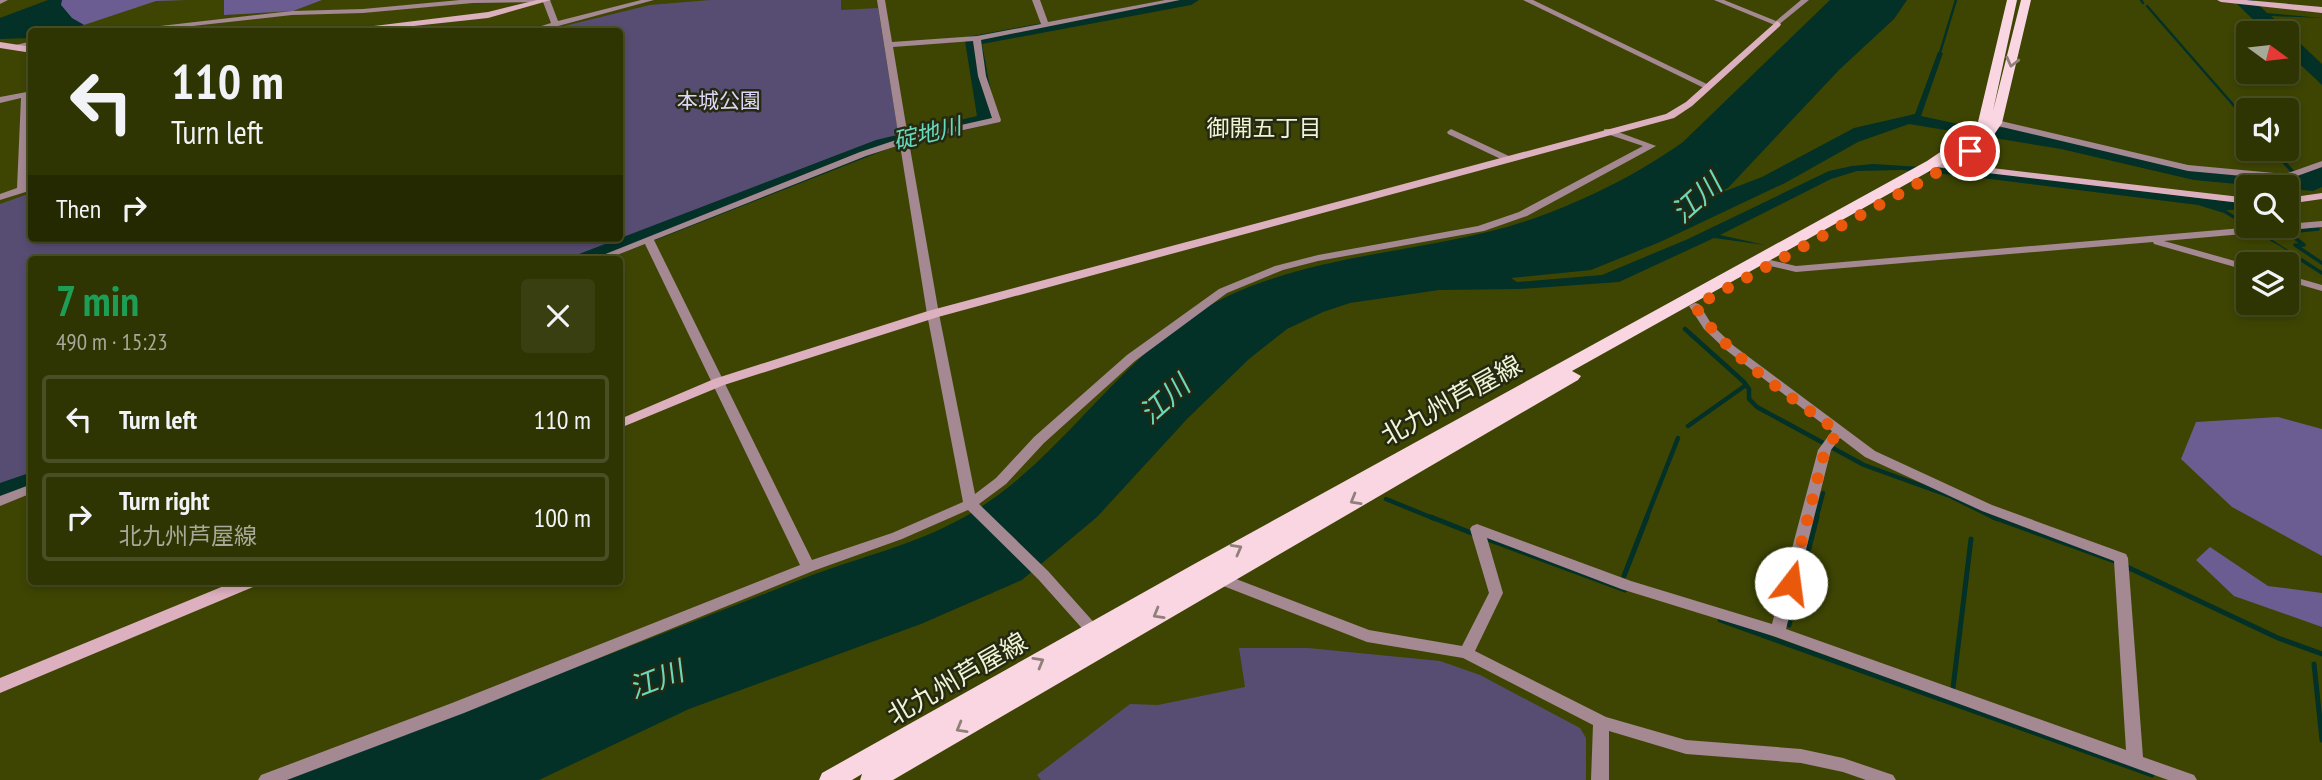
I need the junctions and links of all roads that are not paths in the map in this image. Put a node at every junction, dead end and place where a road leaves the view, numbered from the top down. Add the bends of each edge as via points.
1 (547, 0) edge
2 (650, 0) edge
3 (880, 0) edge
4 (1036, 0) edge
5 (1176, 0) edge
6 (1527, 0) edge
7 (1805, 0) edge
8 (2012, 0) edge
9 (2025, 0) edge
10 (2221, 0) edge
11 (2230, 0) edge
12 (2307, 0) edge
13 (1723, 1) edge
14 (2322, 1) edge
15 (2322, 10) edge
16 (555, 24) junction
17 (1777, 24) junction
18 (1045, 25) junction
19 (149, 28) edge
20 (366, 28) edge
21 (540, 28) edge
22 (977, 38) junction
23 (28, 44) edge
24 (0, 45) edge
25 (889, 45) junction
26 (16, 46) junction
27 (28, 49) edge
28 (1707, 86) junction
29 (28, 93) edge
30 (0, 100) edge
31 (1987, 127) junction
32 (1607, 131) junction
33 (1451, 132) dead end
34 (902, 141) junction
35 (1508, 159) junction
36 (2322, 164) edge
37 (1942, 165) junction
38 (27, 188) edge
39 (2322, 196) edge
40 (0, 197) edge
41 (2236, 199) edge
42 (2299, 199) edge
43 (2319, 225) edge
44 (648, 239) junction
45 (2151, 240) junction
46 (606, 256) edge
47 (1764, 263) junction
48 (2236, 264) edge
49 (2299, 281) edge
50 (2322, 288) edge
51 (1695, 306) junction
52 (933, 314) junction
53 (719, 382) junction
54 (623, 423) edge
55 (1838, 432) junction
56 (28, 490) edge
57 (0, 501) edge
58 (970, 504) junction
59 (989, 521) joint
60 (808, 567) junction
61 (1211, 573) junction
62 (1043, 575) joint
63 (242, 585) edge
64 (1093, 631) junction
65 (1778, 632) junction
66 (1466, 653) junction
67 (0, 686) edge
68 (1601, 722) junction
69 (2135, 761) junction
70 (267, 780) edge
71 (831, 780) edge
72 (872, 780) edge
73 (1600, 780) edge
74 (1887, 780) edge
75 (2188, 780) edge

1 - 16 street
1 - 19 street via 292,13
1 - 20 street via 488,15
2 - 16 street
3 - 25 street
4 - 18 street
5 - 18 street
6 - 28 street
7 - 17 street
8 - 31 main road
9 -> 31 main road
10 - 11 street
11 - 15 street
12 - 14 street
13 - 17 street
16 - 21 street
17 - 28 street
18 - 22 street
22 - 25 street
22 - 34 street via 982,76 997,120
23 - 26 street
24 - 26 street
25 - 34 street
26 - 27 street
28 - 32 street via 1670,116
29 - 30 street
29 - 38 street
31 - 36 street via 2188,168 2286,177
31 - 37 main road, 北九州芦屋線
32 - 35 street
32 - 58 street via 1651,146 1523,215 1480,229 1279,268 1207,300 1131,358 1001,481
33 - 35 street
34 - 44 street
34 - 52 street
35 - 52 street
37 - 41 street
37 - 47 main road, 北九州芦屋線
38 - 40 street
39 - 42 street
43 - 45 street
44 - 46 street
44 - 53 street
45 - 47 street via 1796,269
45 - 48 street
47 - 51 main road, 北九州芦屋線
61 -> 47 main road, 北九州芦屋線
49 - 50 street
51 - 55 street via 1730,348
51 -> 61 main road, 北九州芦屋線
52 - 53 street
52 - 58 street
53 - 54 street
53 - 60 street
55 - 65 street via 1825,450
55 - 69 street via 1870,454 1987,508 2121,558
56 - 57 street
58 - 59 street
58 - 60 street
59 - 62 street
60 - 70 street
61 - 64 main road, 北九州芦屋線
61 - 66 street via 1367,636
61 -> 72 main road, 北九州芦屋線
62 - 64 street
63 - 67 street
71 -> 64 main road, 北九州芦屋線
65 - 66 street via 1626,585 1477,529 1496,593
65 - 69 street
66 - 68 street
68 - 73 street
68 - 74 street via 1686,747 1801,756
69 - 75 street

